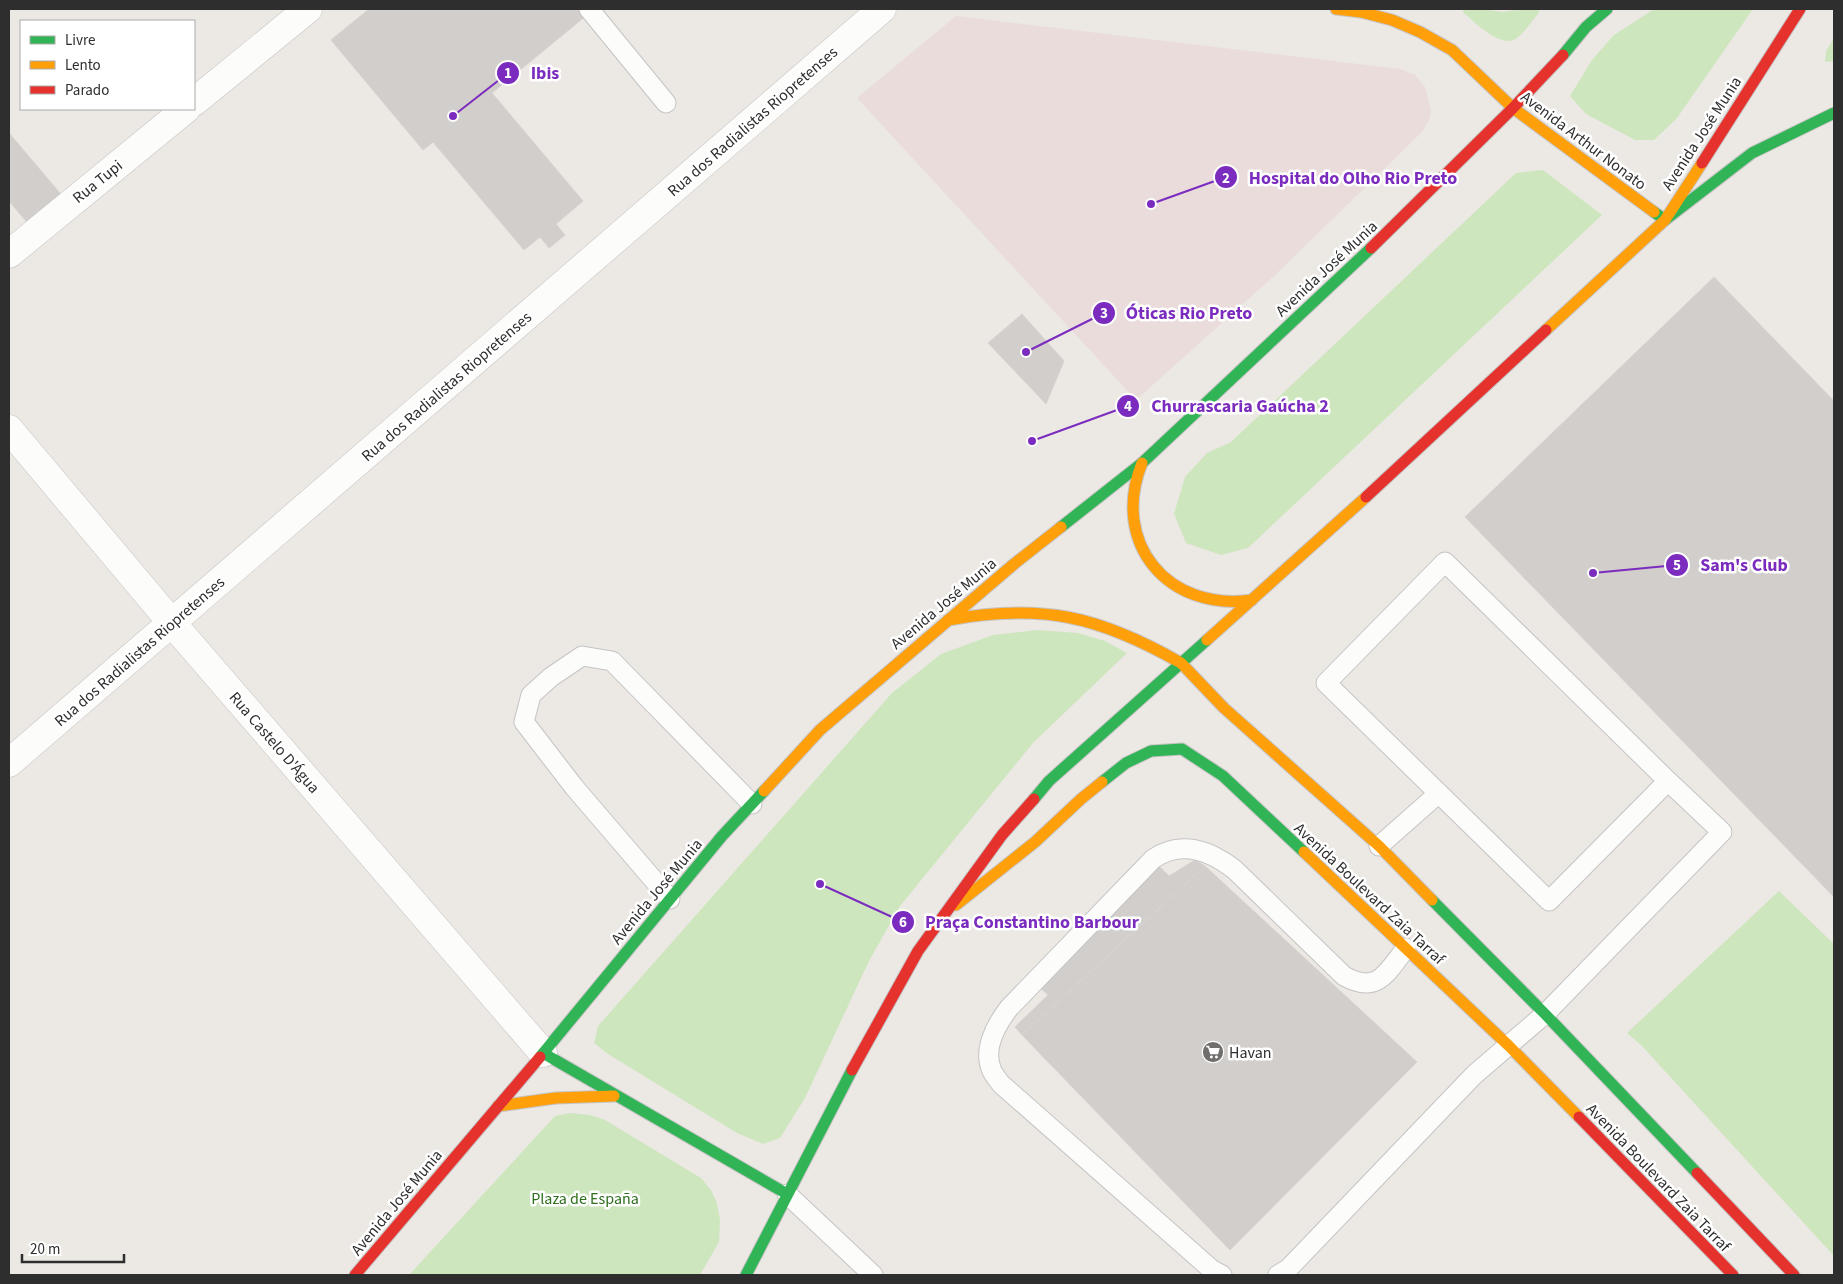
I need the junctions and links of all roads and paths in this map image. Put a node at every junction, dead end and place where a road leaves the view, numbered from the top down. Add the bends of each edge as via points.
1 (308, 9) edge
2 (589, 9) edge
3 (882, 9) edge
4 (1336, 9) edge
5 (1606, 9) edge
6 (1800, 9) edge
7 (662, 98) dead end
8 (195, 101) edge
9 (1513, 108) junction
10 (185, 110) edge
11 (1834, 113) edge
12 (1665, 220) junction
13 (9, 254) edge
14 (9, 429) edge
15 (1142, 463) junction
16 (1252, 600) junction
17 (946, 620) junction
18 (172, 623) junction
19 (1181, 663) junction
20 (9, 763) edge
21 (1668, 780) junction
22 (1439, 793) junction
23 (752, 804) junction
24 (1379, 846) junction
25 (670, 899) junction
26 (948, 911) junction
27 (1406, 948) junction
28 (1545, 1014) junction
29 (1509, 1046) junction
30 (543, 1053) junction
31 (615, 1096) junction
32 (498, 1106) junction
33 (787, 1194) junction
34 (356, 1275) edge
35 (746, 1275) edge
36 (873, 1275) edge
37 (1222, 1275) edge
38 (1278, 1275) edge
39 (1733, 1275) edge
40 (1794, 1275) edge

1 - 8 street
2 - 7 lane
3 - 18 street, Rua dos Radialistas Riopretenses
4 - 9 main road, Avenida Arthur Nonato via 1392,20 1420,32 1452,50
5 - 9 main road, Avenida José Munia
6 - 12 main road, Avenida José Munia
9 - 12 main road, Avenida Arthur Nonato
9 - 15 main road, Avenida José Munia via 1401,219
10 - 13 street, Rua Tupi
11 - 12 main road via 1752,153
12 - 16 main road, Avenida José Munia
14 - 18 street, Rua Castelo D'Água
15 - 16 main road via 1132,501 1134,521 1138,540 1160,574 1193,595 1219,601
15 - 17 main road, Avenida José Munia
16 - 19 main road, Avenida José Munia
17 - 19 main road, Avenida Boulevard Zaia Tarraf via 1008,612 1068,616 1108,626
17 - 23 main road, Avenida José Munia via 820,730
18 - 20 street, Rua dos Radialistas Riopretenses
18 - 30 street, Rua Castelo D'Água
19 - 24 main road, Avenida Boulevard Zaia Tarraf via 1224,708
19 - 26 main road, Avenida José Munia via 1049,781 1002,835
21 - 22 lane via 1549,901
21 - 22 lane via 1445,562 1326,683
21 - 28 lane via 1722,832
22 - 24 lane
23 - 25 main road, Avenida José Munia
23 - 25 lane via 612,661 582,656 531,695 524,722
24 - 28 main road, Avenida Boulevard Zaia Tarraf
25 - 30 main road, Avenida José Munia
26 - 27 main road, Avenida Boulevard Zaia Tarraf via 1035,842 1126,763 1151,751 1182,749 1222,776
26 - 33 main road, Avenida José Munia via 914,959 867,1041
27 - 29 main road, Avenida Boulevard Zaia Tarraf
27 - 37 lane via 1381,979 1369,984 1355,982 1344,976 1223,860 1192,849 1177,849 1163,852 1153,859 998,1023 989,1057 992,1071 1001,1084 1211,1269
28 - 29 lane
28 - 40 main road, Avenida Boulevard Zaia Tarraf
29 - 38 lane via 1474,1075
29 - 39 main road, Avenida Boulevard Zaia Tarraf
30 - 31 main road
30 - 32 main road, Avenida José Munia
31 - 32 main road via 535,1099
31 - 33 main road
32 - 34 main road, Avenida José Munia
33 - 35 main road, Avenida José Munia
33 - 36 lane

